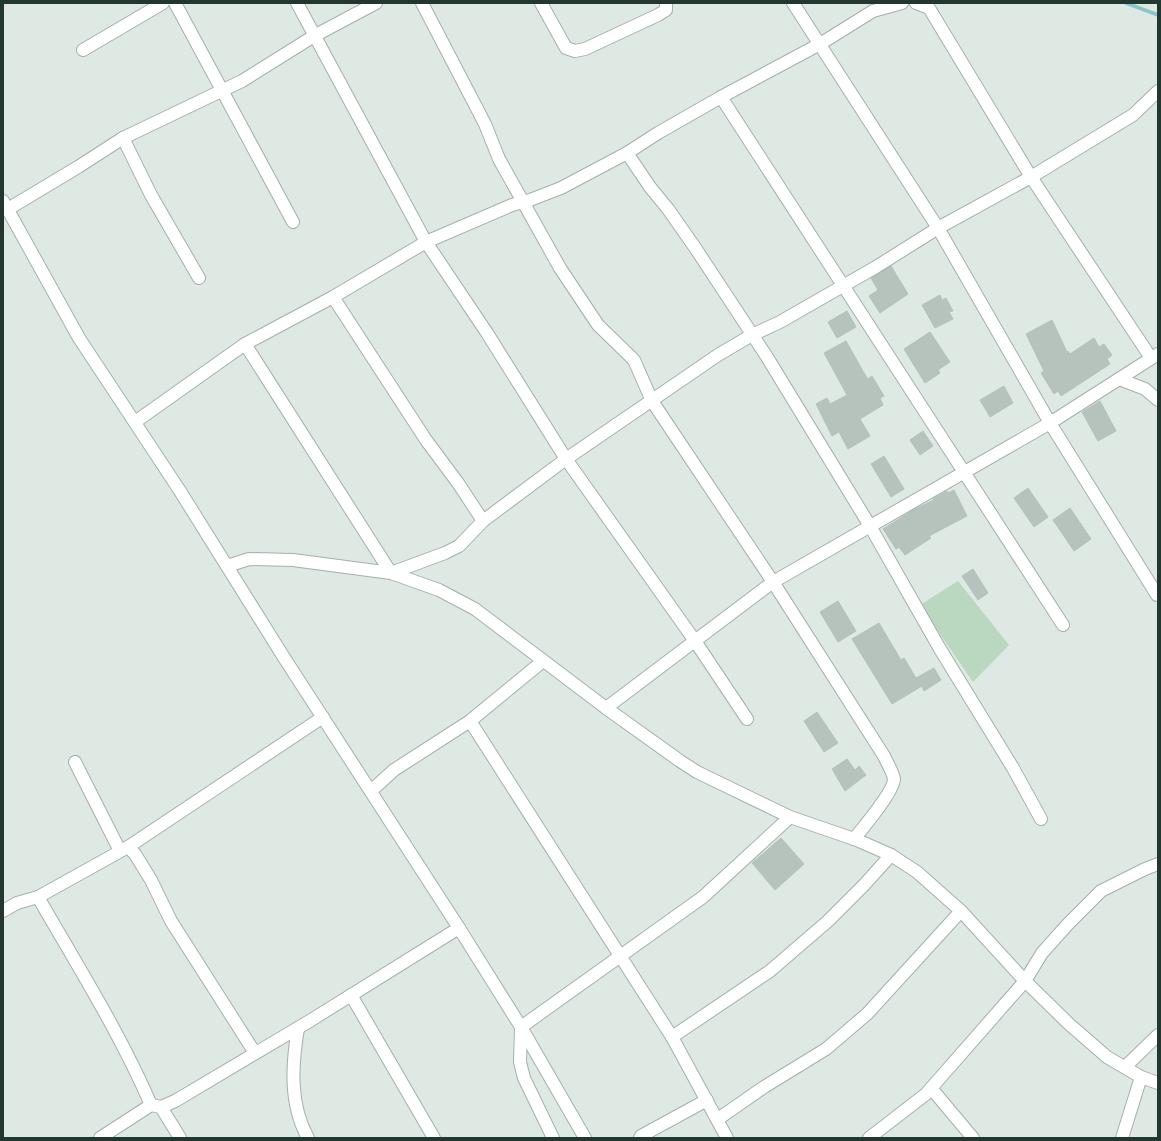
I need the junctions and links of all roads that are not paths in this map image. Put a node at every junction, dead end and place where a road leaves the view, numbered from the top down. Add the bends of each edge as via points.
1 (163, 3) edge
2 (175, 3) edge
3 (296, 3) edge
4 (376, 3) edge
5 (422, 3) edge
6 (540, 3) edge
7 (666, 3) edge
8 (793, 3) edge
9 (902, 3) edge
10 (916, 3) edge
11 (314, 36) junction
12 (820, 44) junction
13 (83, 50) dead end
14 (222, 91) junction
15 (1158, 91) edge
16 (721, 97) junction
17 (122, 138) junction
18 (627, 153) junction
19 (1031, 177) junction
20 (524, 202) junction
21 (5, 205) edge
22 (293, 222) dead end
23 (938, 228) junction
24 (426, 242) junction
25 (199, 278) dead end
26 (844, 285) junction
27 (333, 298) junction
28 (752, 335) junction
29 (245, 344) junction
30 (1154, 356) edge
31 (1118, 379) junction
32 (1158, 400) edge
33 (652, 401) junction
34 (135, 422) junction
35 (1050, 423) junction
36 (566, 459) junction
37 (963, 473) junction
38 (483, 521) junction
39 (870, 526) junction
40 (227, 566) junction
41 (391, 573) junction
42 (773, 582) junction
43 (1158, 595) edge
44 (1063, 626) dead end
45 (695, 641) junction
46 (543, 660) junction
47 (606, 708) junction
48 (323, 717) junction
49 (746, 719) dead end
50 (470, 721) junction
51 (75, 762) dead end
52 (371, 791) junction
53 (790, 817) junction
54 (1041, 819) dead end
55 (854, 839) junction
56 (124, 849) junction
57 (891, 855) junction
58 (1158, 864) edge
59 (38, 897) junction
60 (3, 911) edge
61 (961, 911) junction
62 (459, 928) junction
63 (620, 957) junction
64 (1025, 981) junction
65 (351, 995) junction
66 (521, 1027) junction
67 (298, 1028) junction
68 (1158, 1035) edge
69 (672, 1037) junction
70 (255, 1052) junction
71 (1125, 1067) junction
72 (1141, 1077) junction
73 (1158, 1083) edge
74 (931, 1088) junction
75 (707, 1100) junction
76 (156, 1106) junction
77 (718, 1119) junction
78 (100, 1138) edge
79 (180, 1138) edge
80 (308, 1138) edge
81 (434, 1138) edge
82 (553, 1138) edge
83 (585, 1138) edge
84 (640, 1138) edge
85 (727, 1138) edge
86 (869, 1138) edge
87 (973, 1138) edge
88 (1122, 1138) edge

1 - 13 street
2 - 14 street
3 - 11 street
4 - 11 street
5 - 20 street via 485,124 499,159
6 - 7 street via 566,48 576,51 658,15 666,10
8 - 12 street
9 - 12 street via 873,11
10 - 19 street via 929,8
11 - 14 street
11 - 24 street
12 - 16 street
12 - 23 street
14 - 17 street
14 - 22 street
15 - 19 street via 1133,115
16 - 18 street
16 - 26 street
17 - 21 street via 78,167
17 - 25 street via 151,195
18 - 20 street via 560,188
18 - 28 street via 696,249
19 - 23 street
19 - 30 street
20 - 24 street
20 - 33 street via 548,248 593,319 634,360
21 - 34 street via 79,338
23 - 26 street
23 - 35 street
24 - 27 street
24 - 36 street
26 - 28 street
26 - 37 street
27 - 29 street
27 - 38 street via 426,440
28 - 33 street via 718,355
28 - 39 street
29 - 34 street
29 - 41 street
30 - 31 street
31 - 32 street via 1144,389
31 - 35 street
33 - 36 street
33 - 42 street
34 - 40 street
35 - 37 street
35 - 43 street
36 - 38 street
36 - 45 street
37 - 39 street
37 - 44 street
38 - 41 street via 459,546
39 - 42 street
39 - 54 street
40 - 41 street via 249,559 293,560
40 - 48 street
41 - 46 street via 439,590 475,609
42 - 45 street
42 - 55 street via 884,756 894,779 885,799
45 - 47 street
45 - 49 street
46 - 47 street
46 - 50 street
47 - 53 street via 680,762
48 - 52 street
48 - 56 street
50 - 52 street via 394,770
50 - 63 street
51 - 56 street
52 - 62 street
53 - 55 street
53 - 63 street via 703,897
55 - 57 street
56 - 59 street
56 - 70 street via 135,854 171,921
57 - 61 street via 917,872
57 - 69 street via 828,921 770,971
58 - 64 street via 1101,891 1042,953
59 - 60 street
59 - 76 street
61 - 64 street
61 - 77 street via 867,1014 826,1050 764,1087
62 - 65 street
62 - 66 street
63 - 66 street
63 - 69 street
64 - 71 street via 1107,1057
64 - 74 street
65 - 67 street
65 - 81 street
66 - 82 street via 520,1062 524,1078
66 - 83 street
67 - 70 street
67 - 80 street via 293,1082 297,1112
68 - 71 street
69 - 75 street
70 - 76 street via 176,1101
71 - 72 street
72 - 73 street
72 - 88 street
74 - 86 street
74 - 87 street
75 - 77 street
75 - 84 street
76 - 78 street
76 - 79 street
77 - 85 street

